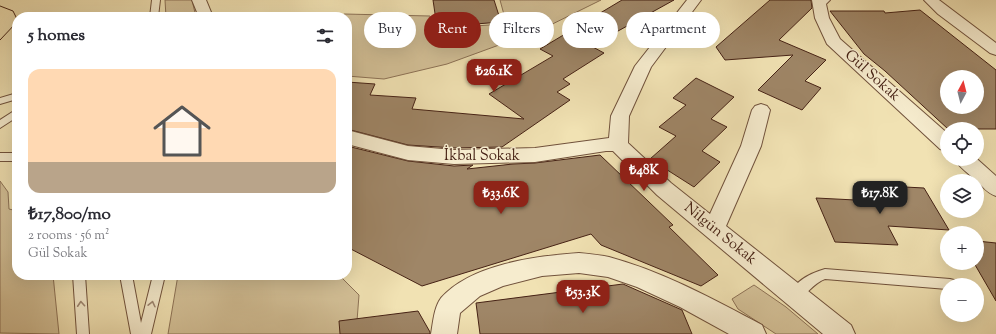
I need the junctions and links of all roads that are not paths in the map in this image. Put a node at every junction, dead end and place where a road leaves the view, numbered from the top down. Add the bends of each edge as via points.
1 (156, 0) edge
2 (199, 0) edge
3 (694, 0) edge
4 (823, 0) edge
5 (931, 0) edge
6 (155, 12) edge
7 (204, 12) edge
8 (996, 50) edge
9 (12, 98) edge
10 (0, 102) edge
11 (761, 110) dead end
12 (12, 116) edge
13 (0, 125) edge
14 (352, 138) edge
15 (940, 138) edge
16 (618, 145) junction
17 (0, 157) edge
18 (12, 157) edge
19 (972, 166) edge
20 (996, 188) edge
21 (714, 228) junction
22 (79, 280) edge
23 (127, 280) edge
24 (158, 280) edge
25 (940, 283) edge
26 (795, 295) junction
27 (82, 334) edge
28 (137, 334) edge
29 (145, 334) edge
30 (444, 334) edge
31 (753, 334) edge
32 (842, 334) edge

1 - 6 lane
2 - 7 street
3 - 16 street via 642,66 620,116
4 - 15 street, Gül Sokak via 818,1 822,18 833,41
5 - 8 street via 942,11
9 - 10 lane
11 - 21 street via 751,146
12 - 13 lane
14 - 16 street, İkbal Sokak via 408,153 454,157 536,155 606,144
16 - 21 street, Nilgün Sokak via 664,188
17 - 18 lane
19 - 20 street
21 - 26 street, Nilgün Sokak
27 -> 22 lane
23 - 28 lane
29 -> 24 lane
25 - 26 lane via 825,274 813,278
26 - 32 street, Nilgün Sokak
30 - 31 street via 449,307 471,288 500,276 542,266 579,263 608,267 644,279 689,299

